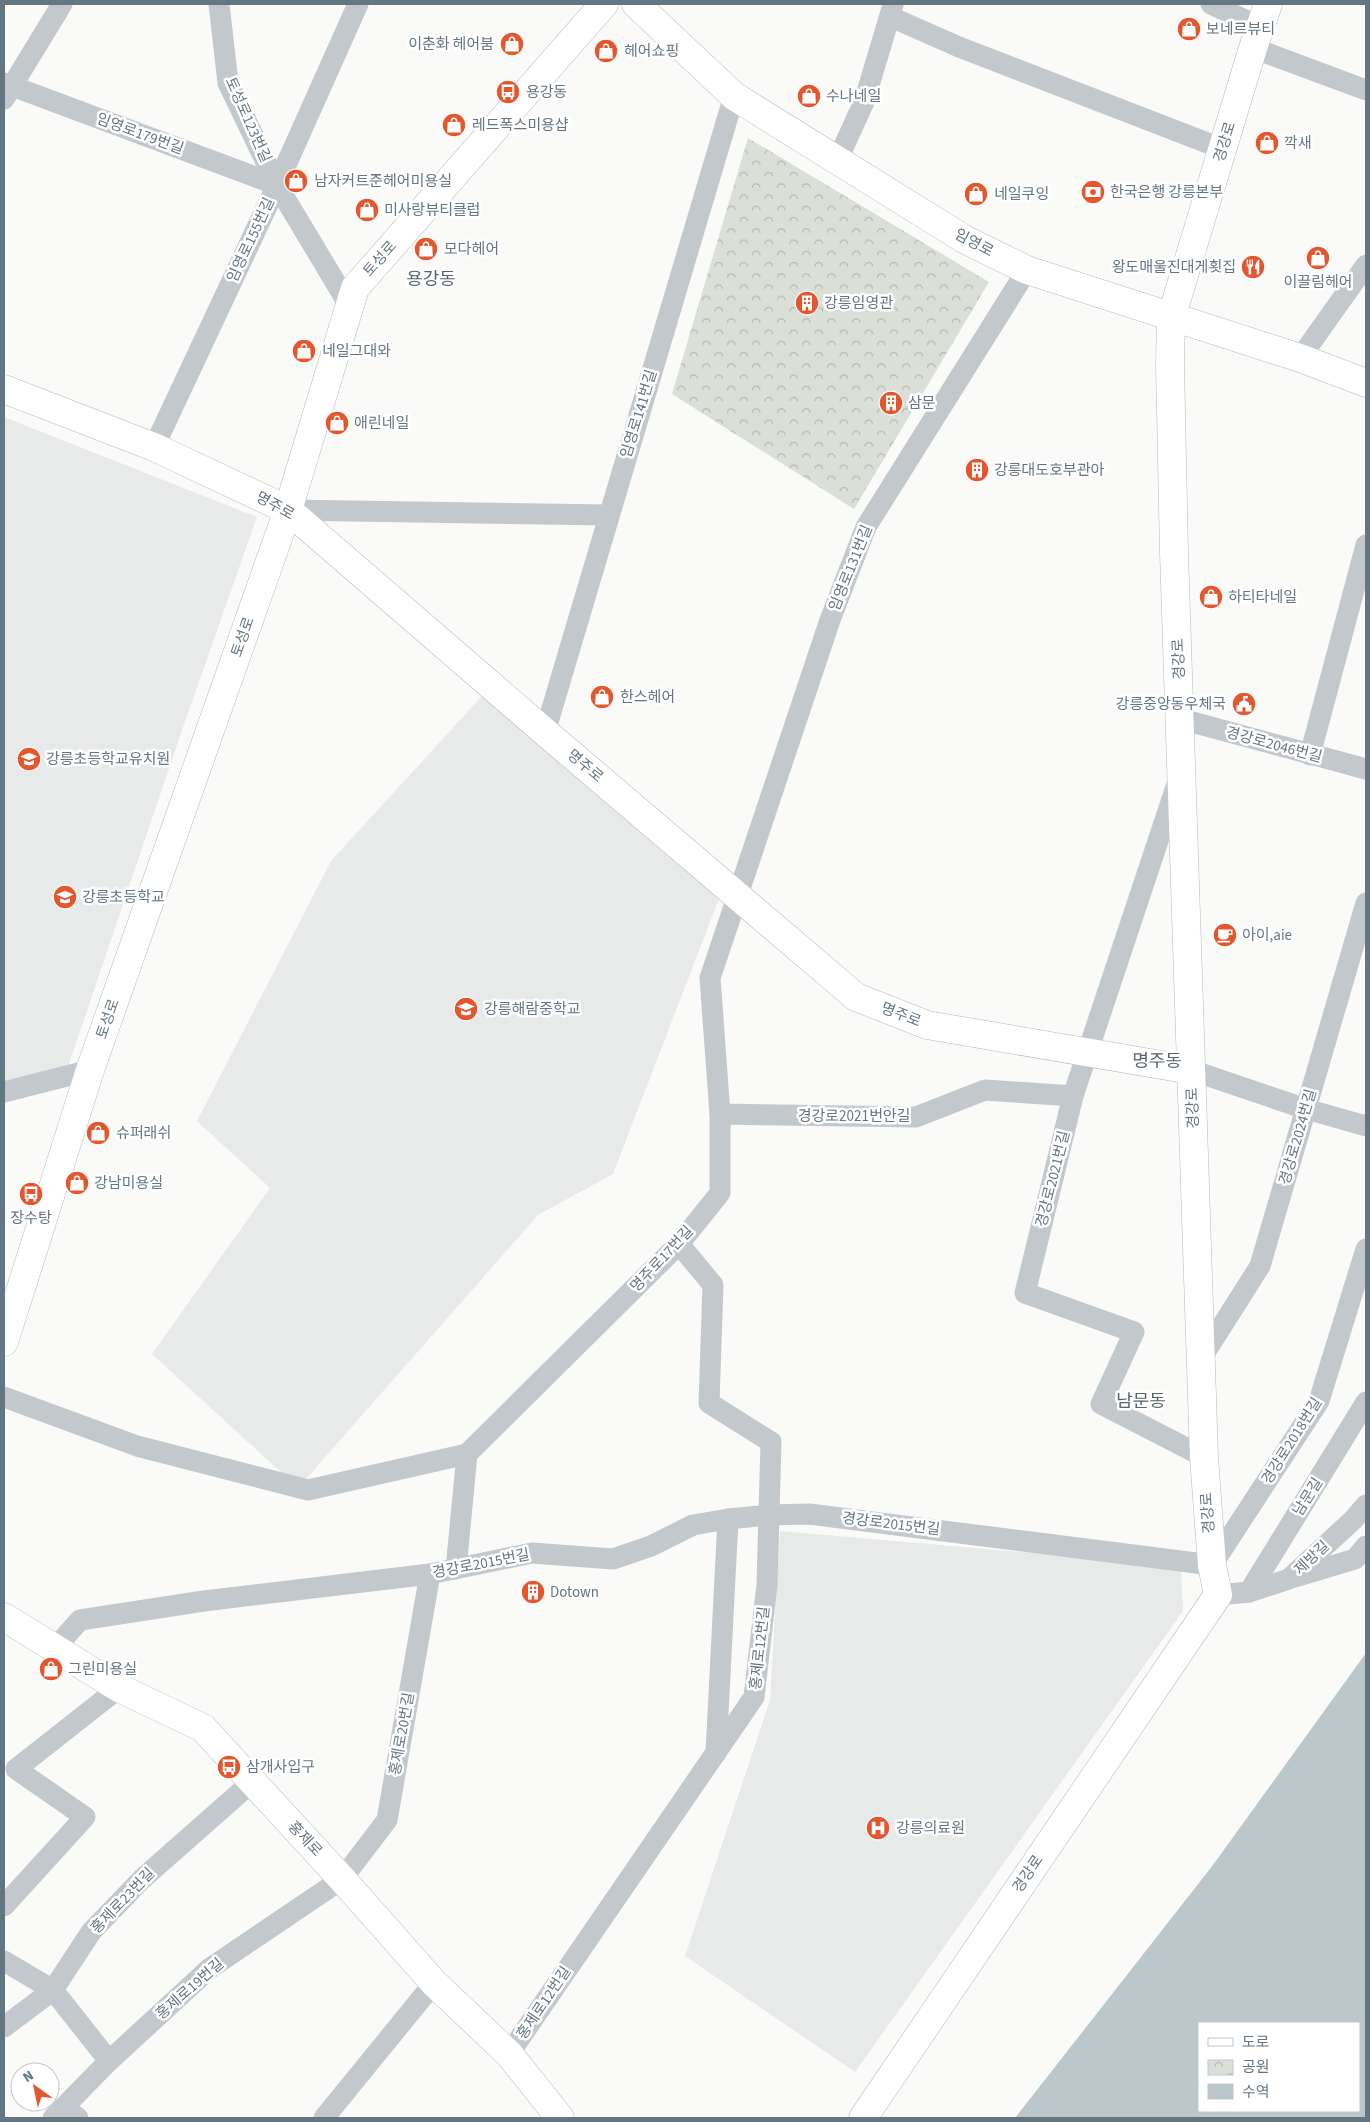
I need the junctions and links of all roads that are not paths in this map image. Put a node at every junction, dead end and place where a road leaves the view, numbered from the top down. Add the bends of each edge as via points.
1 (62, 4) edge
2 (219, 4) edge
3 (358, 4) edge
4 (604, 4) edge
5 (636, 4) edge
6 (1211, 4) edge
7 (892, 10) edge
8 (1260, 26) edge
9 (6, 90) edge
10 (1366, 90) edge
11 (734, 96) junction
12 (1223, 149) junction
13 (838, 159) junction
14 (277, 185) junction
15 (1366, 265) edge
16 (1027, 270) junction
17 (349, 305) junction
18 (1171, 318) junction
19 (1300, 358) junction
20 (1366, 384) edge
21 (4, 389) edge
22 (154, 446) junction
23 (288, 510) junction
24 (609, 515) junction
25 (1366, 545) edge
26 (1181, 719) junction
27 (545, 732) junction
28 (1310, 755) junction
29 (1366, 769) edge
30 (1181, 770) junction
31 (737, 896) junction
32 (1366, 903) edge
33 (1088, 1052) junction
34 (90, 1070) junction
35 (1191, 1070) junction
36 (4, 1092) edge
37 (1073, 1096) junction
38 (1306, 1109) junction
39 (720, 1114) junction
40 (1366, 1126) edge
41 (679, 1244) junction
42 (1366, 1248) edge
43 (4, 1342) edge
44 (1201, 1359) junction
45 (4, 1398) edge
46 (1366, 1402) edge
47 (468, 1454) junction
48 (1204, 1458) junction
49 (1366, 1505) edge
50 (769, 1515) junction
51 (728, 1518) junction
52 (1366, 1546) edge
53 (1212, 1565) junction
54 (456, 1569) junction
55 (430, 1574) junction
56 (1289, 1579) junction
57 (1249, 1592) junction
58 (1218, 1595) junction
59 (4, 1617) edge
60 (54, 1649) junction
61 (119, 1688) junction
62 (716, 1753) junction
63 (252, 1782) junction
64 (342, 1879) junction
65 (4, 1906) edge
66 (4, 1961) edge
67 (434, 1983) junction
68 (53, 1990) junction
69 (4, 2027) edge
70 (509, 2054) junction
71 (109, 2061) junction
72 (65, 2115) edge
73 (324, 2118) edge
74 (560, 2118) edge
75 (863, 2118) edge

1 - 9 street
2 - 14 street, 토성로123번길 via 228,83
3 - 14 street, 임영로155번길
4 - 17 street, 토성로 via 355,288
5 - 11 street, 임영로
6 - 8 street
7 - 12 street via 959,48
7 - 13 street via 864,102
8 - 10 street
8 - 12 street, 경강로
9 - 14 street, 임영로179번길
11 - 13 street, 임영로
11 - 24 street, 임영로141번길
12 - 18 street, 경강로
13 - 16 street, 임영로 via 964,239
14 - 17 street, 토성로123번길
14 - 22 street, 임영로155번길
15 - 19 street
16 - 18 street, 임영로
16 - 31 street, 임영로131번길 via 866,527 830,620
17 - 23 street, 토성로
18 - 19 street, 임영로
18 - 26 street, 경강로
19 - 20 street, 임영로
21 - 22 street, 명주로
22 - 23 street, 명주로
23 - 24 street
23 - 27 street, 명주로
23 - 34 street, 토성로
24 - 27 street, 임영로141번길
25 - 28 street
26 - 28 street, 경강로2046번길
26 - 30 street, 경강로
27 - 31 street, 명주로
28 - 29 street, 경강로2046번길
30 - 33 street, 경강로2021번길
30 - 35 street, 경강로
31 - 33 street, 명주로 via 856,997 927,1025
31 - 39 street, 명주로17번길 via 710,978
32 - 38 street, 경강로2024번길
33 - 35 street, 명주로
33 - 37 street, 경강로2021번길
34 - 36 street
34 - 43 street, 토성로
35 - 38 street
35 - 44 street, 경강로
37 - 39 street, 경강로2021번안길 via 985,1090 916,1117
37 - 48 street, 경강로2021번길 via 1025,1293 1134,1332 1101,1404
38 - 40 street
38 - 44 street, 경강로2024번길 via 1260,1266
39 - 41 street, 명주로17번길 via 720,1193
41 - 47 street, 명주로17번길
41 - 50 street, 홍제로12번길 via 713,1285 709,1403 771,1442
42 - 53 street, 경강로2018번길 via 1320,1401
44 - 48 street, 경강로
45 - 47 street via 137,1446 308,1490
46 - 57 street, 남문길
47 - 54 street
48 - 53 street, 경강로
49 - 56 street, 제방길
50 - 51 street, 경강로2015번길
50 - 53 street, 경강로2015번길 via 809,1514
50 - 62 street, 홍제로12번길 via 767,1585 754,1698
51 - 54 street, 경강로2015번길 via 693,1525 650,1546 613,1558 532,1553
51 - 62 street
52 - 56 street via 1355,1559
53 - 58 street, 경강로
54 - 55 street, 경강로2015번길
55 - 60 street, 경강로2015번길 via 204,1601 80,1620
55 - 64 street, 홍제로20번길 via 387,1820
56 - 57 street, 제방길
57 - 58 street, 제방길
58 - 75 street, 경강로
59 - 60 street, 홍제로
60 - 61 street, 홍제로
61 - 63 street, 홍제로 via 204,1728
61 - 65 street via 16,1769 85,1817
62 - 70 street, 홍제로12번길
63 - 64 street, 홍제로
63 - 68 street, 홍제로23번길 via 142,1879 91,1932
64 - 67 street, 홍제로
64 - 71 street, 홍제로19번길 via 208,1969
66 - 68 street
67 - 70 street, 홍제로
67 - 73 street
68 - 69 street, 홍제로23번길
68 - 71 street
70 - 74 street, 홍제로
71 - 72 street, 홍제로19번길

